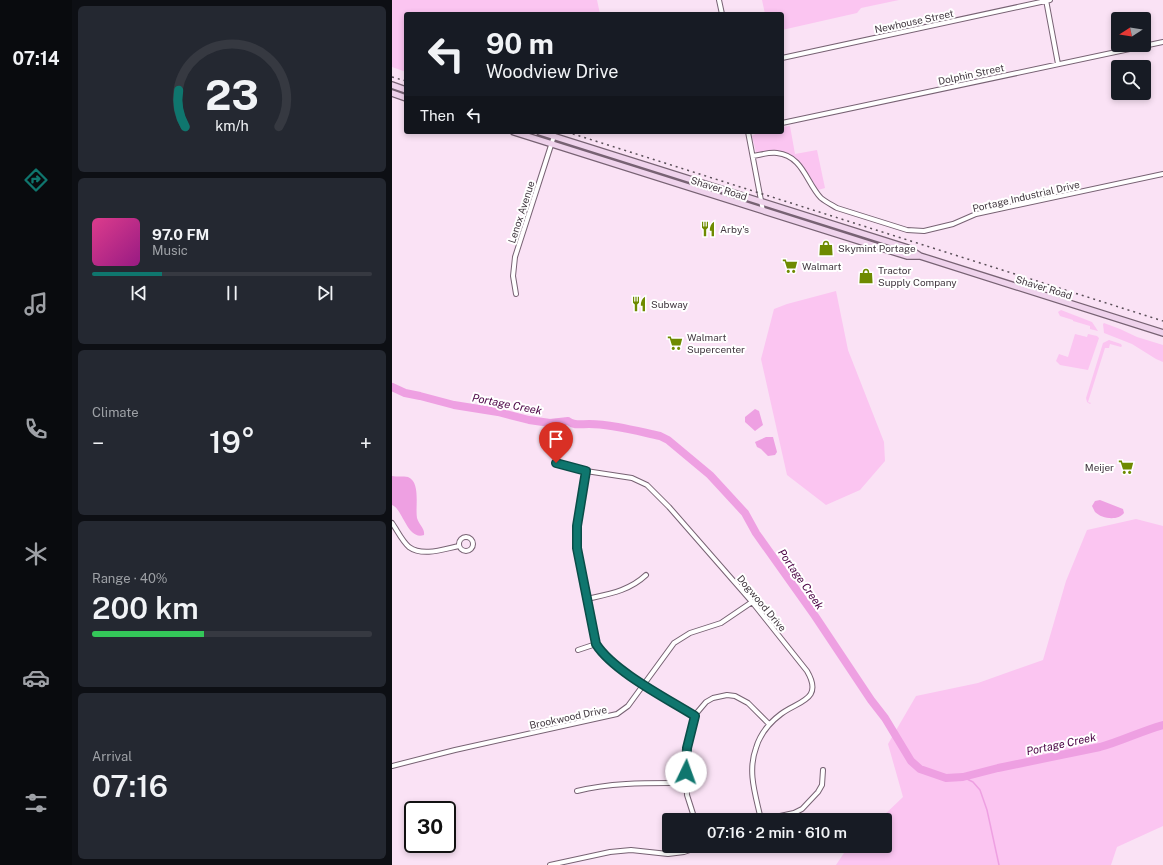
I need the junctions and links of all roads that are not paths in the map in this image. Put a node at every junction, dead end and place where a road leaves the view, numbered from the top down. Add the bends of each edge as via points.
1 (719, 0) edge
2 (1047, 0) edge
3 (722, 12) edge
4 (1163, 42) edge
5 (784, 58) edge
6 (1058, 64) junction
7 (392, 85) edge
8 (404, 89) edge
9 (392, 93) edge
10 (404, 97) edge
11 (784, 123) edge
12 (520, 134) edge
13 (547, 134) edge
14 (748, 134) edge
15 (554, 136) junction
16 (551, 144) junction
17 (753, 156) junction
18 (1163, 174) edge
19 (761, 202) junction
20 (763, 211) junction
21 (920, 256) junction
22 (516, 294) dead end
23 (1163, 333) edge
24 (556, 463) dead end
25 (586, 471) junction
26 (392, 523) edge
27 (459, 546) dead end
28 (646, 576) dead end
29 (587, 599) junction
30 (752, 602) junction
31 (596, 644) junction
32 (578, 650) dead end
33 (645, 685) junction
34 (695, 716) junction
35 (769, 724) junction
36 (392, 766) edge
37 (823, 770) dead end
38 (686, 783) junction
39 (577, 791) dead end
40 (693, 813) edge
41 (760, 813) edge
42 (794, 813) edge
43 (676, 853) edge
44 (550, 865) edge

1 - 3 street
2 - 5 street, Newhouse Street
2 - 6 street
4 - 6 street, Dolphin Street
6 - 11 street, Dolphin Street
7 - 8 main road
9 - 10 main road
12 - 16 main road, Shaver Road
13 - 15 main road, Shaver Road
14 - 17 street
15 - 16 street, Lenox Avenue
15 - 19 main road, Shaver Road
16 - 20 main road, Shaver Road
16 - 22 street, Lenox Avenue via 515,257 513,276
17 - 18 street, Portage Industrial Drive via 778,153 789,157 799,164 826,202 837,208 917,231 944,227 979,214
17 - 19 street
19 - 20 street
19 - 21 main road, Shaver Road via 908,248
20 - 21 main road, Shaver Road via 907,256
21 - 23 main road, Shaver Road
24 - 25 street, Dogwood Drive
25 - 29 street via 577,538 578,557
25 - 30 street, Dogwood Drive via 632,478 647,485
26 - 27 street via 404,542 415,550 423,552
28 - 29 street via 639,583 624,590
29 - 31 street
30 - 33 street, Brookwood Drive via 720,623 690,633 674,643
30 - 35 street, Dogwood Drive via 804,667 813,684 813,690 808,698
31 - 32 street
31 - 33 street via 610,660
33 - 34 street
33 - 36 street, Brookwood Drive via 623,711 612,716
34 - 35 street via 706,702 727,695 748,703
34 - 38 street via 687,748
35 - 41 street, Dogwood Drive via 759,740 752,762 752,777
37 - 42 street via 822,785 818,792 802,809
38 - 39 street via 619,784
38 - 40 street
43 - 44 street via 631,850 610,852

